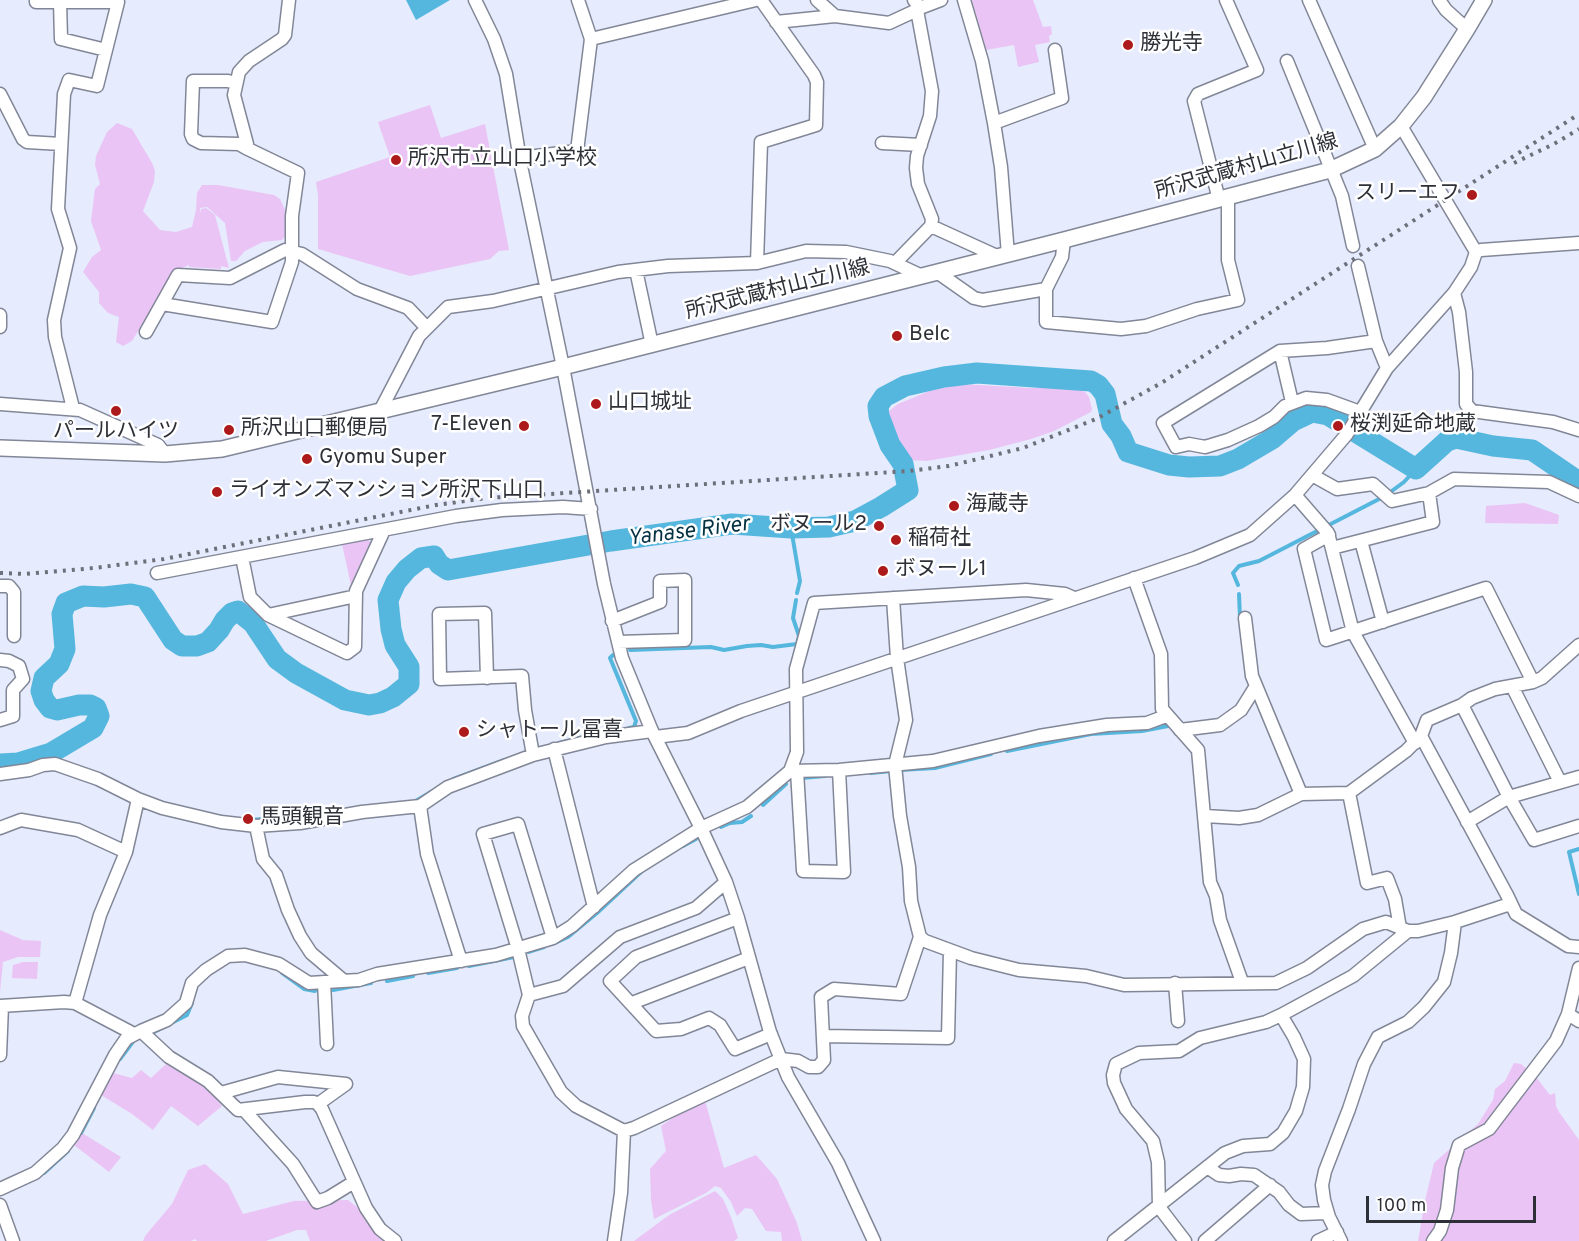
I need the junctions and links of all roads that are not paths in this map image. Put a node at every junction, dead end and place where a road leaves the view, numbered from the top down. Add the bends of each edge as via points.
1 (36, 0) edge
2 (289, 0) edge
3 (475, 0) edge
4 (578, 0) edge
5 (756, 0) edge
6 (760, 0) edge
7 (817, 0) edge
8 (941, 0) edge
9 (964, 0) edge
10 (1226, 0) edge
11 (1309, 0) edge
12 (1439, 0) edge
13 (1484, 0) edge
14 (121, 1) edge
15 (60, 2) junction
16 (917, 6) edge
17 (835, 16) junction
18 (776, 22) junction
19 (1467, 29) junction
20 (591, 39) junction
21 (106, 50) junction
22 (1055, 50) dead end
23 (1287, 61) dead end
24 (235, 83) junction
25 (0, 94) edge
26 (994, 123) junction
27 (1401, 126) junction
28 (882, 143) dead end
29 (61, 144) junction
30 (921, 145) junction
31 (246, 148) junction
32 (1375, 149) junction
33 (519, 158) junction
34 (1330, 170) junction
35 (1224, 199) junction
36 (931, 226) junction
37 (1064, 240) junction
38 (1579, 243) edge
39 (1353, 246) dead end
40 (291, 251) junction
41 (1476, 252) junction
42 (1003, 256) junction
43 (757, 263) junction
44 (895, 263) junction
45 (1358, 266) dead end
46 (636, 270) junction
47 (938, 272) junction
48 (922, 276) junction
49 (546, 287) junction
50 (1046, 289) junction
51 (1454, 293) junction
52 (162, 304) junction
53 (0, 315) edge
54 (0, 327) edge
55 (426, 327) junction
56 (146, 332) dead end
57 (1376, 341) junction
58 (652, 345) junction
59 (1280, 351) junction
60 (563, 367) junction
61 (1387, 368) junction
62 (1292, 402) junction
63 (0, 404) edge
64 (73, 408) junction
65 (380, 411) junction
66 (1357, 416) junction
67 (1579, 430) edge
68 (0, 448) edge
69 (165, 454) junction
70 (1312, 475) junction
71 (1429, 493) junction
72 (1295, 495) junction
73 (1579, 496) edge
74 (591, 509) junction
75 (384, 530) junction
76 (1326, 531) junction
77 (1361, 541) junction
78 (1332, 548) junction
79 (242, 557) junction
80 (157, 573) dead end
81 (1134, 578) junction
82 (0, 586) edge
83 (356, 596) junction
84 (893, 598) junction
85 (1074, 598) junction
86 (268, 615) junction
87 (1245, 618) dead end
88 (612, 621) junction
89 (1383, 622) junction
90 (1353, 632) junction
91 (14, 636) dead end
92 (618, 642) junction
93 (1579, 645) edge
94 (897, 658) junction
95 (0, 660) edge
96 (487, 678) junction
97 (1533, 682) junction
98 (1256, 686) junction
99 (1512, 686) junction
100 (796, 693) junction
101 (1462, 705) junction
102 (1166, 716) junction
103 (0, 720) edge
104 (1180, 730) junction
105 (654, 734) junction
106 (1418, 739) junction
107 (554, 749) junction
108 (533, 755) junction
109 (895, 765) junction
110 (839, 770) junction
111 (794, 771) junction
112 (0, 774) edge
113 (1579, 777) edge
114 (1560, 782) junction
115 (1301, 794) junction
116 (1349, 794) junction
117 (1509, 797) junction
118 (138, 800) junction
119 (420, 806) junction
120 (1205, 816) junction
121 (1467, 822) junction
122 (256, 826) junction
123 (1579, 826) edge
124 (0, 828) edge
125 (701, 828) junction
126 (126, 852) junction
127 (726, 882) junction
128 (1510, 904) junction
129 (594, 907) junction
130 (738, 918) junction
131 (1455, 922) junction
132 (1404, 929) junction
133 (920, 937) junction
134 (553, 938) junction
135 (1579, 947) edge
136 (518, 949) junction
137 (950, 951) junction
138 (749, 958) junction
139 (461, 961) junction
140 (1579, 968) edge
141 (344, 981) junction
142 (324, 982) junction
143 (1242, 982) junction
144 (1175, 983) junction
145 (529, 995) junction
146 (75, 1003) junction
147 (632, 1003) junction
148 (1, 1006) edge
149 (1281, 1016) junction
150 (1574, 1017) edge
151 (1178, 1021) dead end
152 (138, 1032) junction
153 (771, 1034) junction
154 (823, 1036) junction
155 (327, 1044) dead end
156 (0, 1055) edge
157 (781, 1059) junction
158 (221, 1093) junction
159 (318, 1104) junction
160 (244, 1110) junction
161 (624, 1131) junction
162 (1207, 1167) junction
163 (354, 1182) junction
164 (1270, 1185) junction
165 (0, 1189) edge
166 (0, 1205) edge
167 (1159, 1207) junction
168 (1327, 1213) junction
169 (1339, 1237) edge
170 (13, 1241) edge
171 (395, 1241) edge
172 (614, 1241) edge
173 (874, 1241) edge
174 (1114, 1241) edge
175 (1185, 1241) edge
176 (1206, 1241) edge
177 (1318, 1241) edge
178 (1433, 1241) edge

1 - 15 street
2 - 24 street via 285,35 249,61
3 - 33 street via 506,74
4 - 20 street
5 - 20 street
6 - 18 street
7 - 17 street
8 - 16 street
9 - 26 street via 982,61
10 - 35 street via 1257,70 1198,94 1194,100
11 - 32 street
12 - 19 street
13 - 19 main road, 所沢武蔵村山立川線
14 - 15 street
14 - 21 street
15 - 21 street via 61,39
16 - 17 street via 889,22
16 - 30 street via 932,91 930,116
17 - 18 street
18 - 43 street via 817,82 816,125 761,142
19 - 27 main road, 所沢武蔵村山立川線
20 - 33 street via 577,151
21 - 29 street via 98,86 69,80 64,94
22 - 26 street via 1062,98
23 - 34 street
24 - 31 street
24 - 31 street via 193,81 191,134 201,143 239,144
25 - 29 street via 23,139
26 - 42 street via 1001,167
27 - 32 main road, 所沢武蔵村山立川線
27 - 41 street
28 - 30 street
29 - 64 street via 58,209 69,248 56,311 55,337
30 - 36 street via 917,176
31 - 40 street via 298,173
32 - 34 main road, 所沢武蔵村山立川線
33 - 49 street
34 - 35 main road, 所沢武蔵村山立川線
34 - 39 street via 1342,196
35 - 37 main road, 所沢武蔵村山立川線
35 - 50 street via 1227,260 1238,300 1146,326 1121,329 1046,322
36 - 42 street
36 - 44 street
37 - 42 main road, 所沢武蔵村山立川線
37 - 50 street via 1062,257
38 - 41 street
40 - 52 street via 285,250 230,278 178,275
40 - 52 street via 292,262 272,322
40 - 55 street via 303,254 357,290 408,308
41 - 51 street
42 - 47 main road, 所沢武蔵村山立川線
43 - 44 street via 826,250
43 - 46 street
44 - 48 street
45 - 57 street
46 - 49 street
46 - 58 street
47 - 48 main road, 所沢武蔵村山立川線
47 - 50 street via 974,298 983,300
48 - 58 main road, 所沢武蔵村山立川線
49 - 55 street via 493,301 448,307
49 - 60 street
51 - 61 street
51 - 67 street via 1466,372 1466,404 1472,411 1553,422
52 - 56 street
53 - 54 street
55 - 65 street
57 - 59 street
57 - 61 street
58 - 60 main road, 所沢武蔵村山立川線
59 - 62 street
59 - 62 street via 1163,423 1176,447 1205,447 1259,426
60 - 65 main road, 所沢武蔵村山立川線
60 - 74 street
61 - 66 street
62 - 66 street via 1306,398 1327,400
63 - 64 street
64 - 69 street via 158,445
65 - 69 main road, 所沢武蔵村山立川線 via 222,449
66 - 70 street
68 - 69 main road, 所沢武蔵村山立川線
70 - 71 street via 1337,489 1373,484 1385,497
70 - 72 street
71 - 73 street via 1454,479 1549,482
71 - 77 street via 1432,522
72 - 76 street
72 - 81 street via 1250,535
74 - 75 street via 502,510
74 - 88 street
75 - 79 street
75 - 83 street
76 - 78 street
76 - 90 street via 1304,549 1326,640
77 - 78 street
77 - 89 street
78 - 90 street
79 - 80 street
79 - 86 street via 250,597
81 - 85 street
81 - 102 street via 1161,654 1162,709
82 - 91 street via 9,586 14,592
83 - 86 street
83 - 86 street via 356,647 347,653
84 - 85 street via 1026,590
84 - 94 street
84 - 100 street via 814,603 796,669
85 - 94 street
87 - 98 street
88 - 92 street
88 - 92 street via 660,602 660,581 685,580 684,640
89 - 90 street
89 - 97 street via 1486,588
90 - 106 street
92 - 105 street
93 - 97 street
94 - 100 street
94 - 109 street via 906,720
95 - 103 street via 19,666 23,679 14,690 13,716
96 - 96 street via 440,680 439,614 485,613
96 - 108 street via 522,676
97 - 99 street
98 - 104 street via 1241,710 1220,725
98 - 115 street
99 - 101 street via 1495,689
99 - 114 street
100 - 105 street via 688,733
100 - 111 street
101 - 106 street via 1427,720
101 - 117 street
102 - 104 street
102 - 109 street via 1147,723 1077,729 933,761
104 - 120 street via 1198,750
105 - 107 street via 606,737
105 - 125 street
106 - 116 street
106 - 121 street
107 - 108 street
107 - 129 street
108 - 119 street via 448,787
109 - 110 street
109 - 133 street via 911,901
110 - 111 street
110 - 111 street via 844,872 803,871
111 - 125 street via 747,807
112 - 118 street via 55,764 98,779
113 - 114 street
114 - 117 street
115 - 116 street
115 - 120 street via 1258,815
116 - 132 street via 1367,883 1388,878
117 - 121 street
117 - 123 street via 1534,840
118 - 122 street via 221,822
118 - 126 street
119 - 122 street
119 - 139 street via 426,854
120 - 143 street via 1210,882
121 - 128 street
122 - 141 street via 263,859 276,875 300,936 311,953
124 - 126 street via 21,820 78,830
125 - 127 street
125 - 129 street via 634,870
126 - 146 street via 100,915
127 - 130 street
127 - 145 street via 696,908 620,937 563,986
128 - 131 street
128 - 135 street via 1524,921 1568,946
129 - 134 street
130 - 138 street
130 - 147 street via 636,957 610,981
131 - 132 street
131 - 168 street via 1444,982 1408,1022 1378,1037 1364,1064 1325,1171 1322,1185
132 - 143 street via 1386,922 1363,929 1315,963 1276,983
132 - 149 street via 1353,976
133 - 137 street
133 - 154 street via 901,994 834,989 821,997
134 - 136 street
134 - 136 street via 518,824 483,834
136 - 139 street
136 - 145 street
137 - 144 street via 1019,970 1086,976 1124,985
137 - 154 street via 948,1038
138 - 147 street
138 - 153 street
139 - 141 street
140 - 150 street
141 - 142 street
142 - 152 street via 309,983 279,964 258,958 228,956 192,982 180,1010
142 - 155 street
143 - 144 street
144 - 151 street
145 - 161 street via 523,1026 561,1092 576,1106
146 - 148 street
146 - 152 street
147 - 153 street via 656,1030 681,1029 709,1018 715,1020 735,1049
148 - 156 street
149 - 162 street via 1304,1059 1303,1087 1296,1111 1283,1133 1270,1144 1243,1146 1225,1153
149 - 167 street via 1200,1038 1179,1052 1139,1053 1116,1064 1114,1083 1126,1109 1153,1141 1158,1162
150 - 178 street via 1490,1129 1459,1145 1447,1210
152 - 158 street
152 - 165 street via 126,1039 115,1055 63,1148 35,1173
153 - 157 street
154 - 157 street via 824,1060 818,1066
157 - 161 street
157 - 173 street
158 - 159 street via 278,1077 346,1084
158 - 160 street via 232,1106
159 - 160 street via 305,1102
159 - 163 street
160 - 163 street via 293,1164 317,1202
161 - 172 street
162 - 164 street via 1219,1175 1254,1175
162 - 167 street
163 - 171 street via 374,1222
164 - 168 street via 1301,1214
164 - 176 street
166 - 170 street
167 - 174 street
167 - 175 street
168 - 169 street
169 - 177 street

